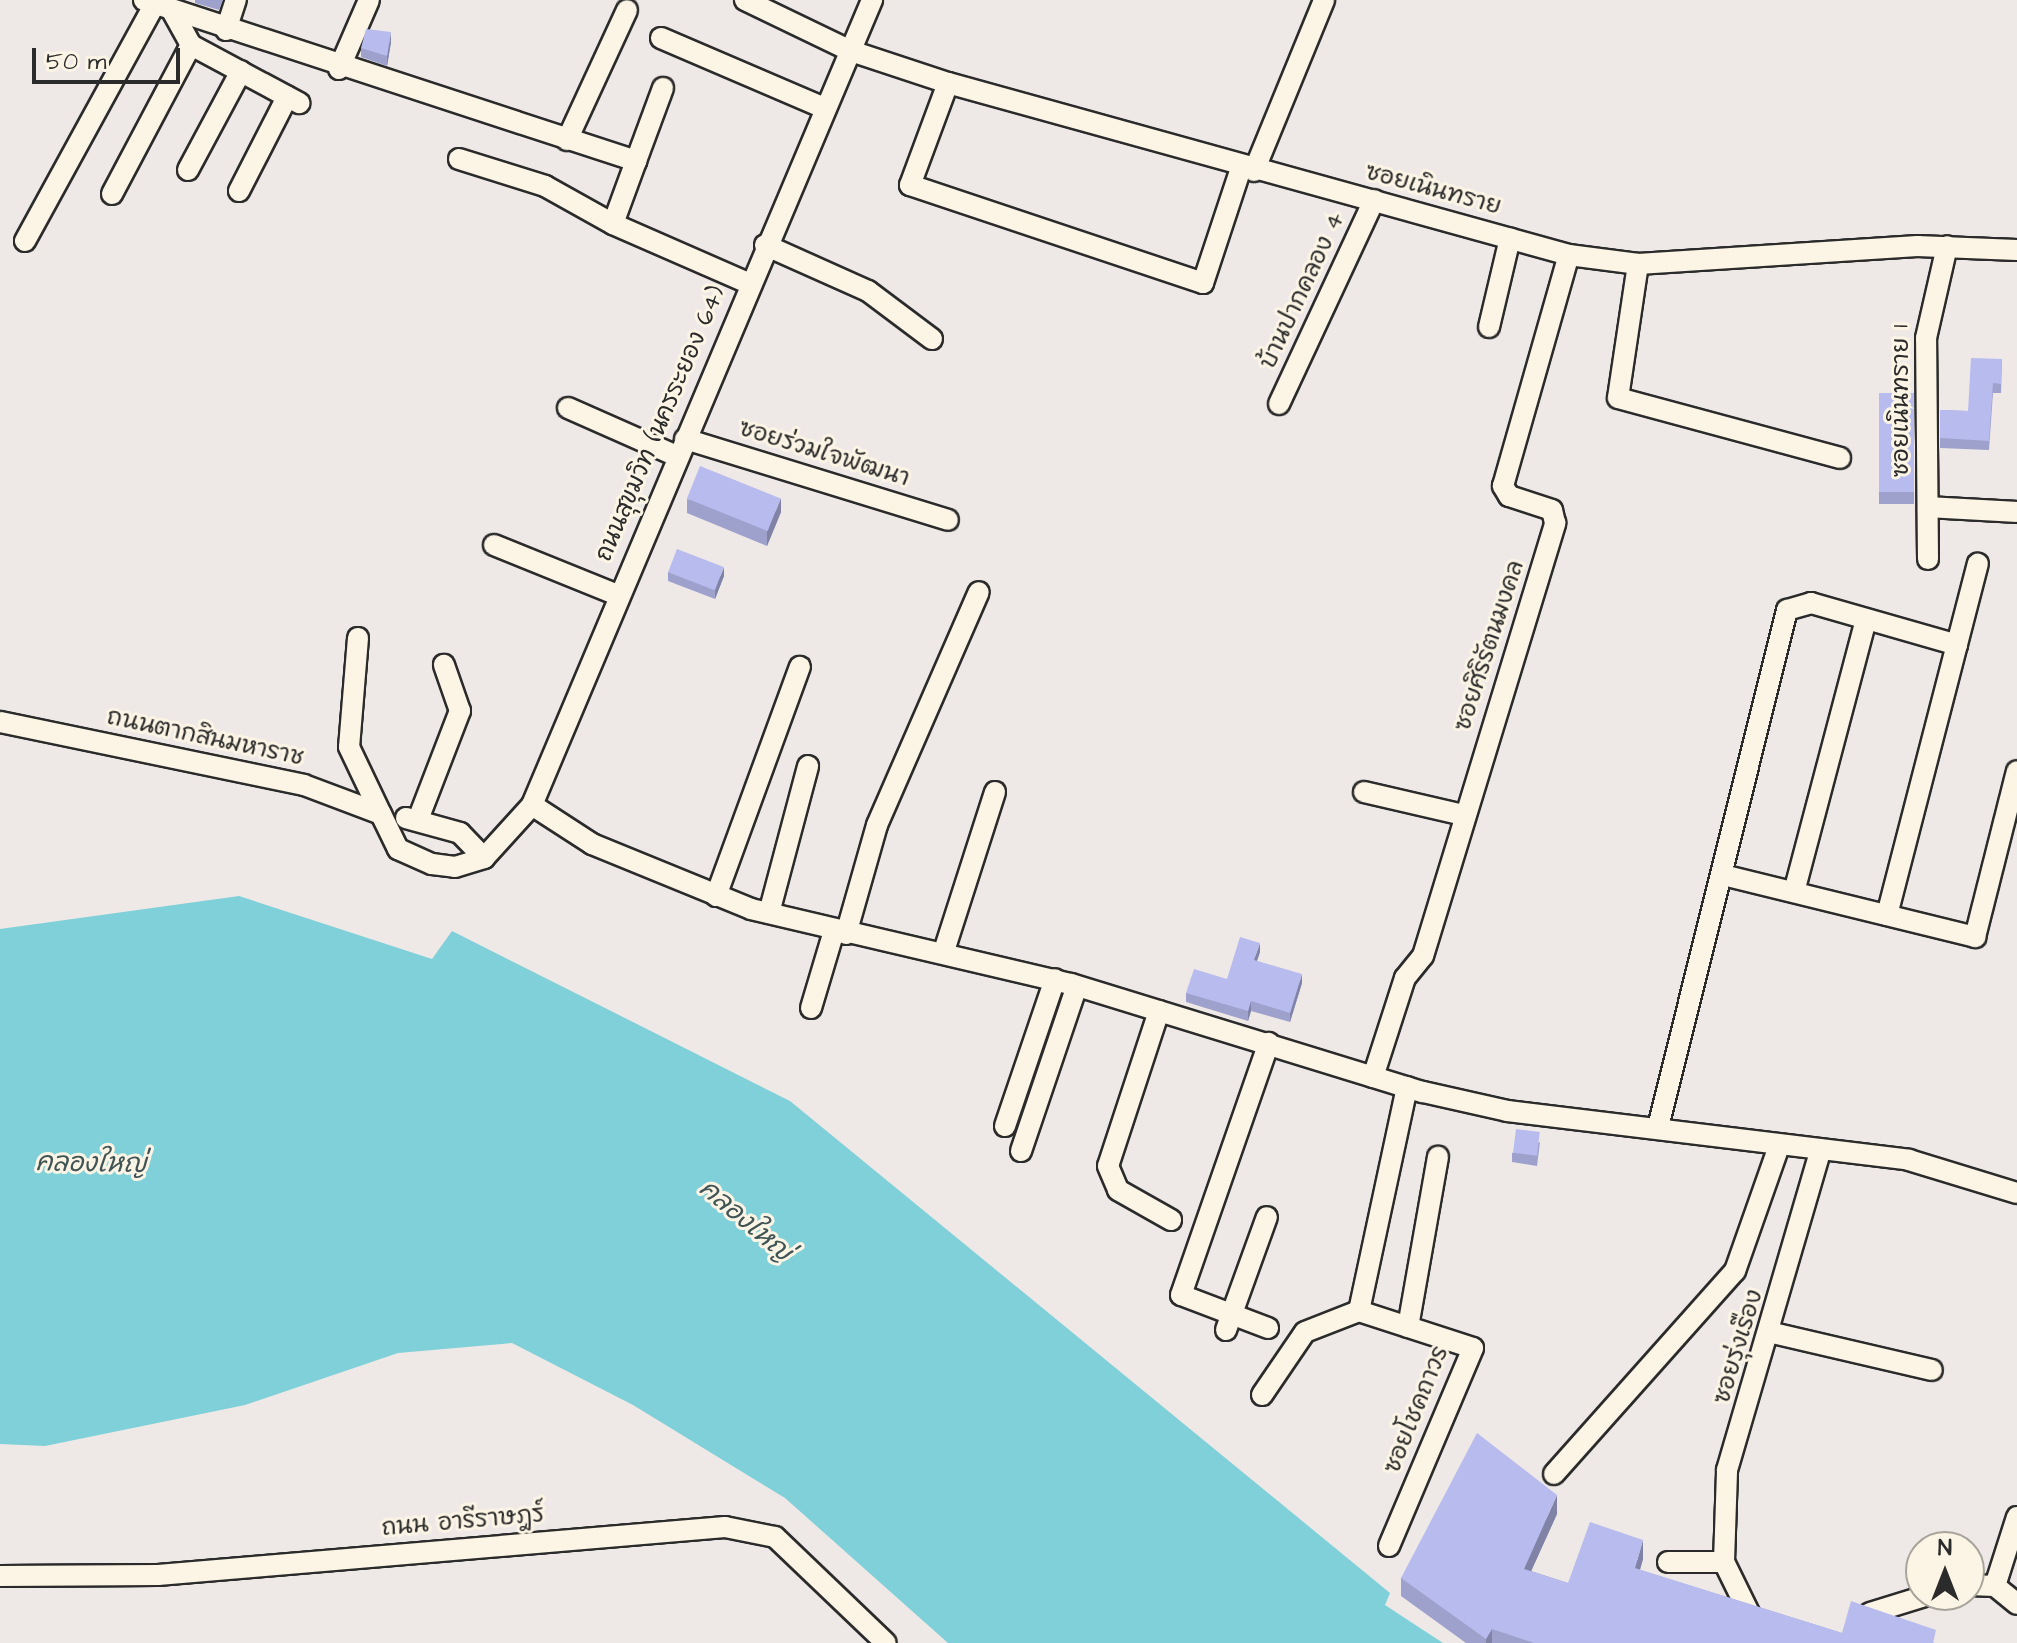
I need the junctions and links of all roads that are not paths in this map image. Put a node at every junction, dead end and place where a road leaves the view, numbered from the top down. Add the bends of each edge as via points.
1 (236, 0) edge
2 (369, 0) edge
3 (745, 0) edge
4 (872, 0) edge
5 (1324, 0) edge
6 (157, 6) edge
7 (627, 10) dead end
8 (226, 30) junction
9 (661, 38) dead end
10 (191, 45) junction
11 (851, 51) junction
12 (339, 69) junction
13 (241, 71) junction
14 (948, 83) junction
15 (663, 88) dead end
16 (824, 108) junction
17 (567, 140) junction
18 (459, 159) dead end
19 (636, 161) junction
20 (1248, 169) junction
21 (188, 170) dead end
22 (239, 191) dead end
23 (112, 194) dead end
24 (1374, 200) junction
25 (613, 224) junction
26 (1510, 238) junction
27 (25, 241) dead end
28 (765, 245) junction
29 (1947, 246) junction
30 (2017, 250) edge
31 (1569, 255) junction
32 (1638, 264) junction
33 (748, 283) junction
34 (1489, 327) dead end
35 (932, 339) dead end
36 (1279, 404) dead end
37 (568, 408) dead end
38 (681, 447) junction
39 (1840, 458) dead end
40 (1928, 507) junction
41 (2017, 512) edge
42 (948, 520) dead end
43 (494, 545) dead end
44 (1928, 559) dead end
45 (1978, 564) dead end
46 (979, 592) dead end
47 (618, 595) junction
48 (1866, 619) junction
49 (358, 638) dead end
50 (1957, 645) junction
51 (444, 665) dead end
52 (800, 667) dead end
53 (0, 722) edge
54 (808, 766) dead end
55 (2017, 771) edge
56 (995, 792) dead end
57 (1364, 792) dead end
58 (532, 805) junction
59 (1464, 815) junction
60 (419, 817) junction
61 (386, 820) junction
62 (484, 858) junction
63 (1723, 875) junction
64 (1794, 892) junction
65 (716, 896) junction
66 (769, 913) junction
67 (1887, 915) junction
68 (840, 933) junction
69 (944, 951) junction
70 (1055, 979) junction
71 (1077, 986) junction
72 (811, 1008) dead end
73 (1159, 1011) junction
74 (1269, 1043) junction
75 (1373, 1077) junction
76 (1407, 1087) junction
77 (1005, 1126) dead end
78 (1658, 1127) junction
79 (1779, 1146) junction
80 (1821, 1149) junction
81 (1021, 1151) dead end
82 (1438, 1157) dead end
83 (2017, 1193) edge
84 (1267, 1217) dead end
85 (1171, 1220) dead end
86 (1359, 1311) junction
87 (1229, 1323) junction
88 (1408, 1327) junction
89 (1268, 1328) dead end
90 (1773, 1333) junction
91 (1932, 1370) dead end
92 (1262, 1395) dead end
93 (1554, 1474) dead end
94 (2017, 1517) edge
95 (1389, 1546) dead end
96 (1668, 1562) dead end
97 (1724, 1562) junction
98 (0, 1576) edge
99 (1985, 1586) edge
100 (1995, 1586) junction
101 (1905, 1602) edge
102 (2017, 1604) edge
103 (1870, 1613) edge
104 (1750, 1615) edge
105 (886, 1643) edge

1 - 8 street
2 - 12 street
3 - 11 street, ซอยเนินทราย
4 - 11 street, ถนนสุขุมวิท (นครระยอง 64)
5 - 20 street
6 - 8 street
6 - 10 street
6 - 27 street
7 - 17 street
8 - 12 street
9 - 16 street
10 - 13 street
10 - 23 street
11 - 14 street, ซอยเนินทราย
11 - 16 street, ถนนสุขุมวิท (นครระยอง 64)
12 - 17 street
13 - 21 street
13 - 22 street via 293,100
14 - 20 street, ซอยเนินทราย
14 - 20 street via 910,185 1203,283
15 - 19 street
16 - 28 street, ถนนสุขุมวิท (นครระยอง 64)
17 - 19 street
18 - 25 street via 545,186
19 - 25 street
20 - 24 street, ซอยเนินทราย
24 - 26 street, ซอยเนินทราย
24 - 36 street, บ้านปากคลอง 4
25 - 33 street
26 - 31 street, ซอยเนินทราย
26 - 34 street
28 - 33 street, ถนนสุขุมวิท (นครระยอง 64)
28 - 35 street via 868,291
29 - 30 street, ซอยเนินทราย
29 - 32 street, ซอยเนินทราย
29 - 40 street, ซอยเนินทราย 1 via 1926,338
31 - 32 street, ซอยเนินทราย
31 - 59 street, ซอยศิริรัตนมงคล via 1503,486 1509,496 1552,510 1555,523
32 - 39 street via 1618,398
33 - 38 street, ถนนสุขุมวิท (นครระยอง 64)
37 - 38 street, ซอยร่วมใจพัฒนา
38 - 42 street, ซอยร่วมใจพัฒนา
38 - 47 street, ถนนสุขุมวิท (นครระยอง 64)
40 - 41 street
40 - 44 street, ซอยเนินทราย 1
43 - 47 street
45 - 50 street
46 - 68 street via 877,825
47 - 58 street, ถนนสุขุมวิท (นครระยอง 64)
48 - 50 street
48 - 63 street via 1811,603 1787,610
48 - 64 street
49 - 61 street via 349,747
50 - 67 street
51 - 60 street via 460,711
52 - 65 street
53 - 61 street, ถนนตากสินมหาราช via 304,785
54 - 66 street
55 - 67 street via 1975,937
56 - 69 street
57 - 59 street
58 - 62 street, ถนนสุขุมวิท (นครระยอง 64)
58 - 65 street via 592,844
59 - 75 street, ซอยศิริรัตนมงคล via 1423,956 1405,978
60 - 61 street
60 - 62 street via 460,833
61 - 62 street via 398,849 432,864
63 - 64 street
63 - 78 street
64 - 67 street
65 - 66 street
66 - 68 street
68 - 69 street
68 - 72 street
69 - 70 street
70 - 71 street
70 - 77 street
71 - 73 street
71 - 81 street
73 - 74 street
73 - 85 street via 1108,1166 1118,1190
74 - 75 street
74 - 87 street via 1181,1295
75 - 76 street
76 - 78 street via 1507,1111
76 - 86 street
78 - 79 street
79 - 80 street
79 - 93 street via 1735,1271
80 - 83 street via 1909,1160
80 - 90 street, ซอยรุ่งเรือง
82 - 88 street
84 - 87 street
86 - 88 street, ซอยโชคถาวร
86 - 92 street via 1305,1332
87 - 89 street
88 - 95 street, ซอยโชคถาวร via 1473,1348
90 - 91 street
90 - 97 street, ซอยรุ่งเรือง via 1727,1470
94 - 100 street
96 - 97 street
97 - 104 street
98 - 105 street, ถนน อารีราษฎร์ via 158,1575 725,1527 775,1537
99 - 100 street
100 - 102 street
101 - 103 street

